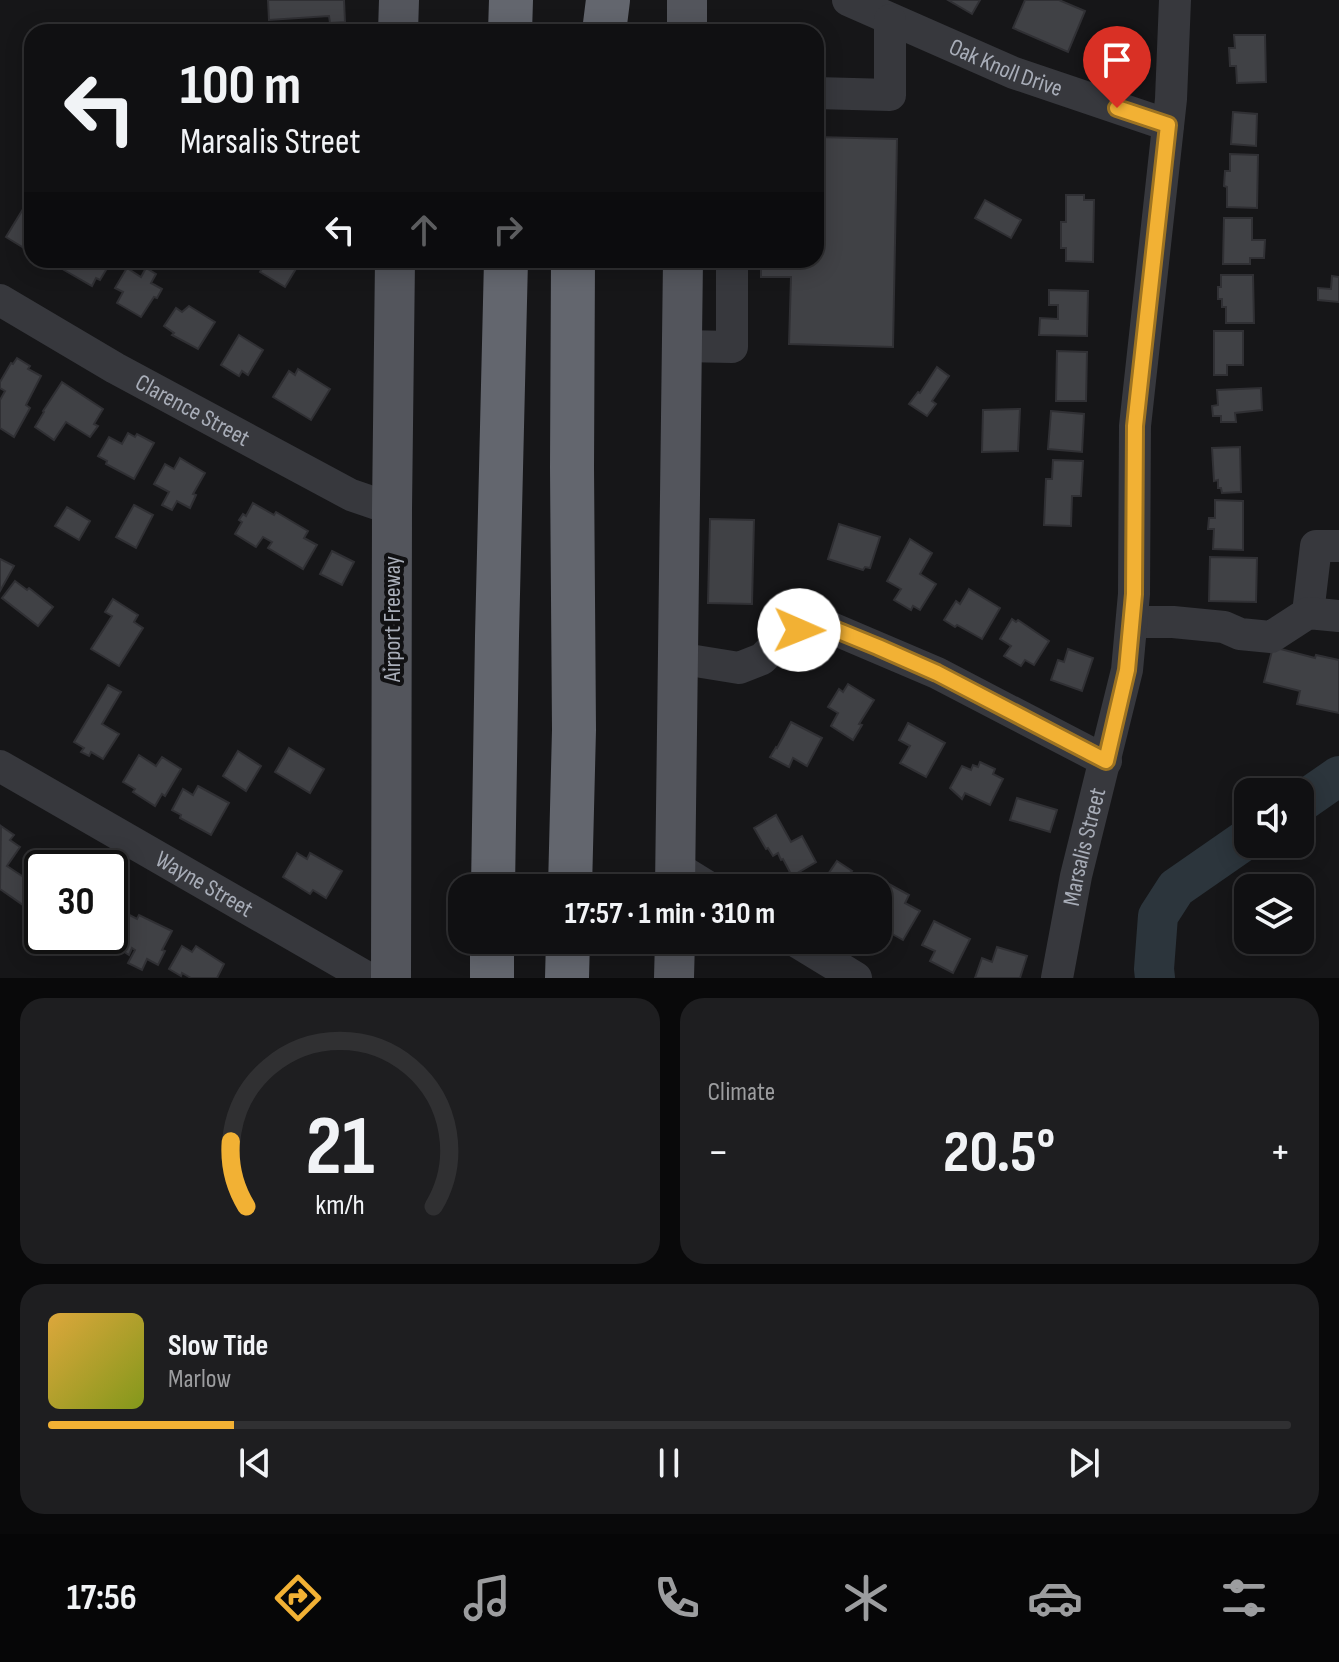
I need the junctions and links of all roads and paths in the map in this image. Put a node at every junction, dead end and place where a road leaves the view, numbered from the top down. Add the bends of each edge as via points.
1 (399, 0) edge
2 (483, 0) edge
3 (511, 0) edge
4 (579, 0) edge
5 (608, 0) edge
6 (687, 0) edge
7 (848, 0) edge
8 (1175, 0) edge
9 (890, 20) junction
10 (398, 24) edge
11 (483, 24) edge
12 (510, 24) edge
13 (578, 24) edge
14 (605, 24) edge
15 (687, 24) edge
16 (824, 93) edge
17 (1168, 125) junction
18 (395, 268) edge
19 (506, 268) edge
20 (573, 268) edge
21 (593, 268) edge
22 (683, 268) edge
23 (732, 268) edge
24 (0, 300) edge
25 (682, 346) junction
26 (572, 467) junction
27 (392, 509) junction
28 (1339, 546) edge
29 (1324, 615) edge
30 (1132, 622) junction
31 (677, 658) junction
32 (495, 706) junction
33 (1106, 761) junction
34 (0, 766) edge
35 (476, 874) edge
36 (493, 874) edge
37 (570, 874) edge
38 (676, 874) edge
39 (476, 954) edge
40 (492, 954) edge
41 (675, 954) edge
42 (817, 954) edge
43 (368, 978) edge
44 (391, 978) edge
45 (476, 978) edge
46 (492, 978) edge
47 (674, 978) edge
48 (856, 978) edge
49 (1057, 978) edge

1 - 10 main road
2 - 11 highway
3 - 12 highway
4 - 13 highway
5 - 14 highway
6 - 15 main road
7 - 9 street, Oak Knoll Drive
8 - 17 street, Marsalis Street
9 - 16 street via 890,95
9 - 17 street, Oak Knoll Drive via 1014,73
17 - 30 street, Marsalis Street via 1135,426
18 - 27 main road, Airport Freeway
19 - 32 highway
20 - 26 highway
21 - 26 highway via 591,422
22 - 25 main road
23 - 25 street via 732,347
24 - 27 street, Clarence Street via 337,488
25 - 31 main road
26 - 37 highway
27 - 44 main road, Airport Freeway
28 - 29 street via 1316,546
29 - 30 street via 1271,637 1224,627
30 - 33 street, Marsalis Street
31 - 33 street via 739,668 762,659 799,630 829,627 937,673
31 - 38 main road
32 - 35 highway via 476,744
32 - 36 highway
33 - 49 street, Marsalis Street
34 - 43 street, Wayne Street
39 - 45 highway
40 - 46 highway
41 - 47 main road
42 - 48 street

